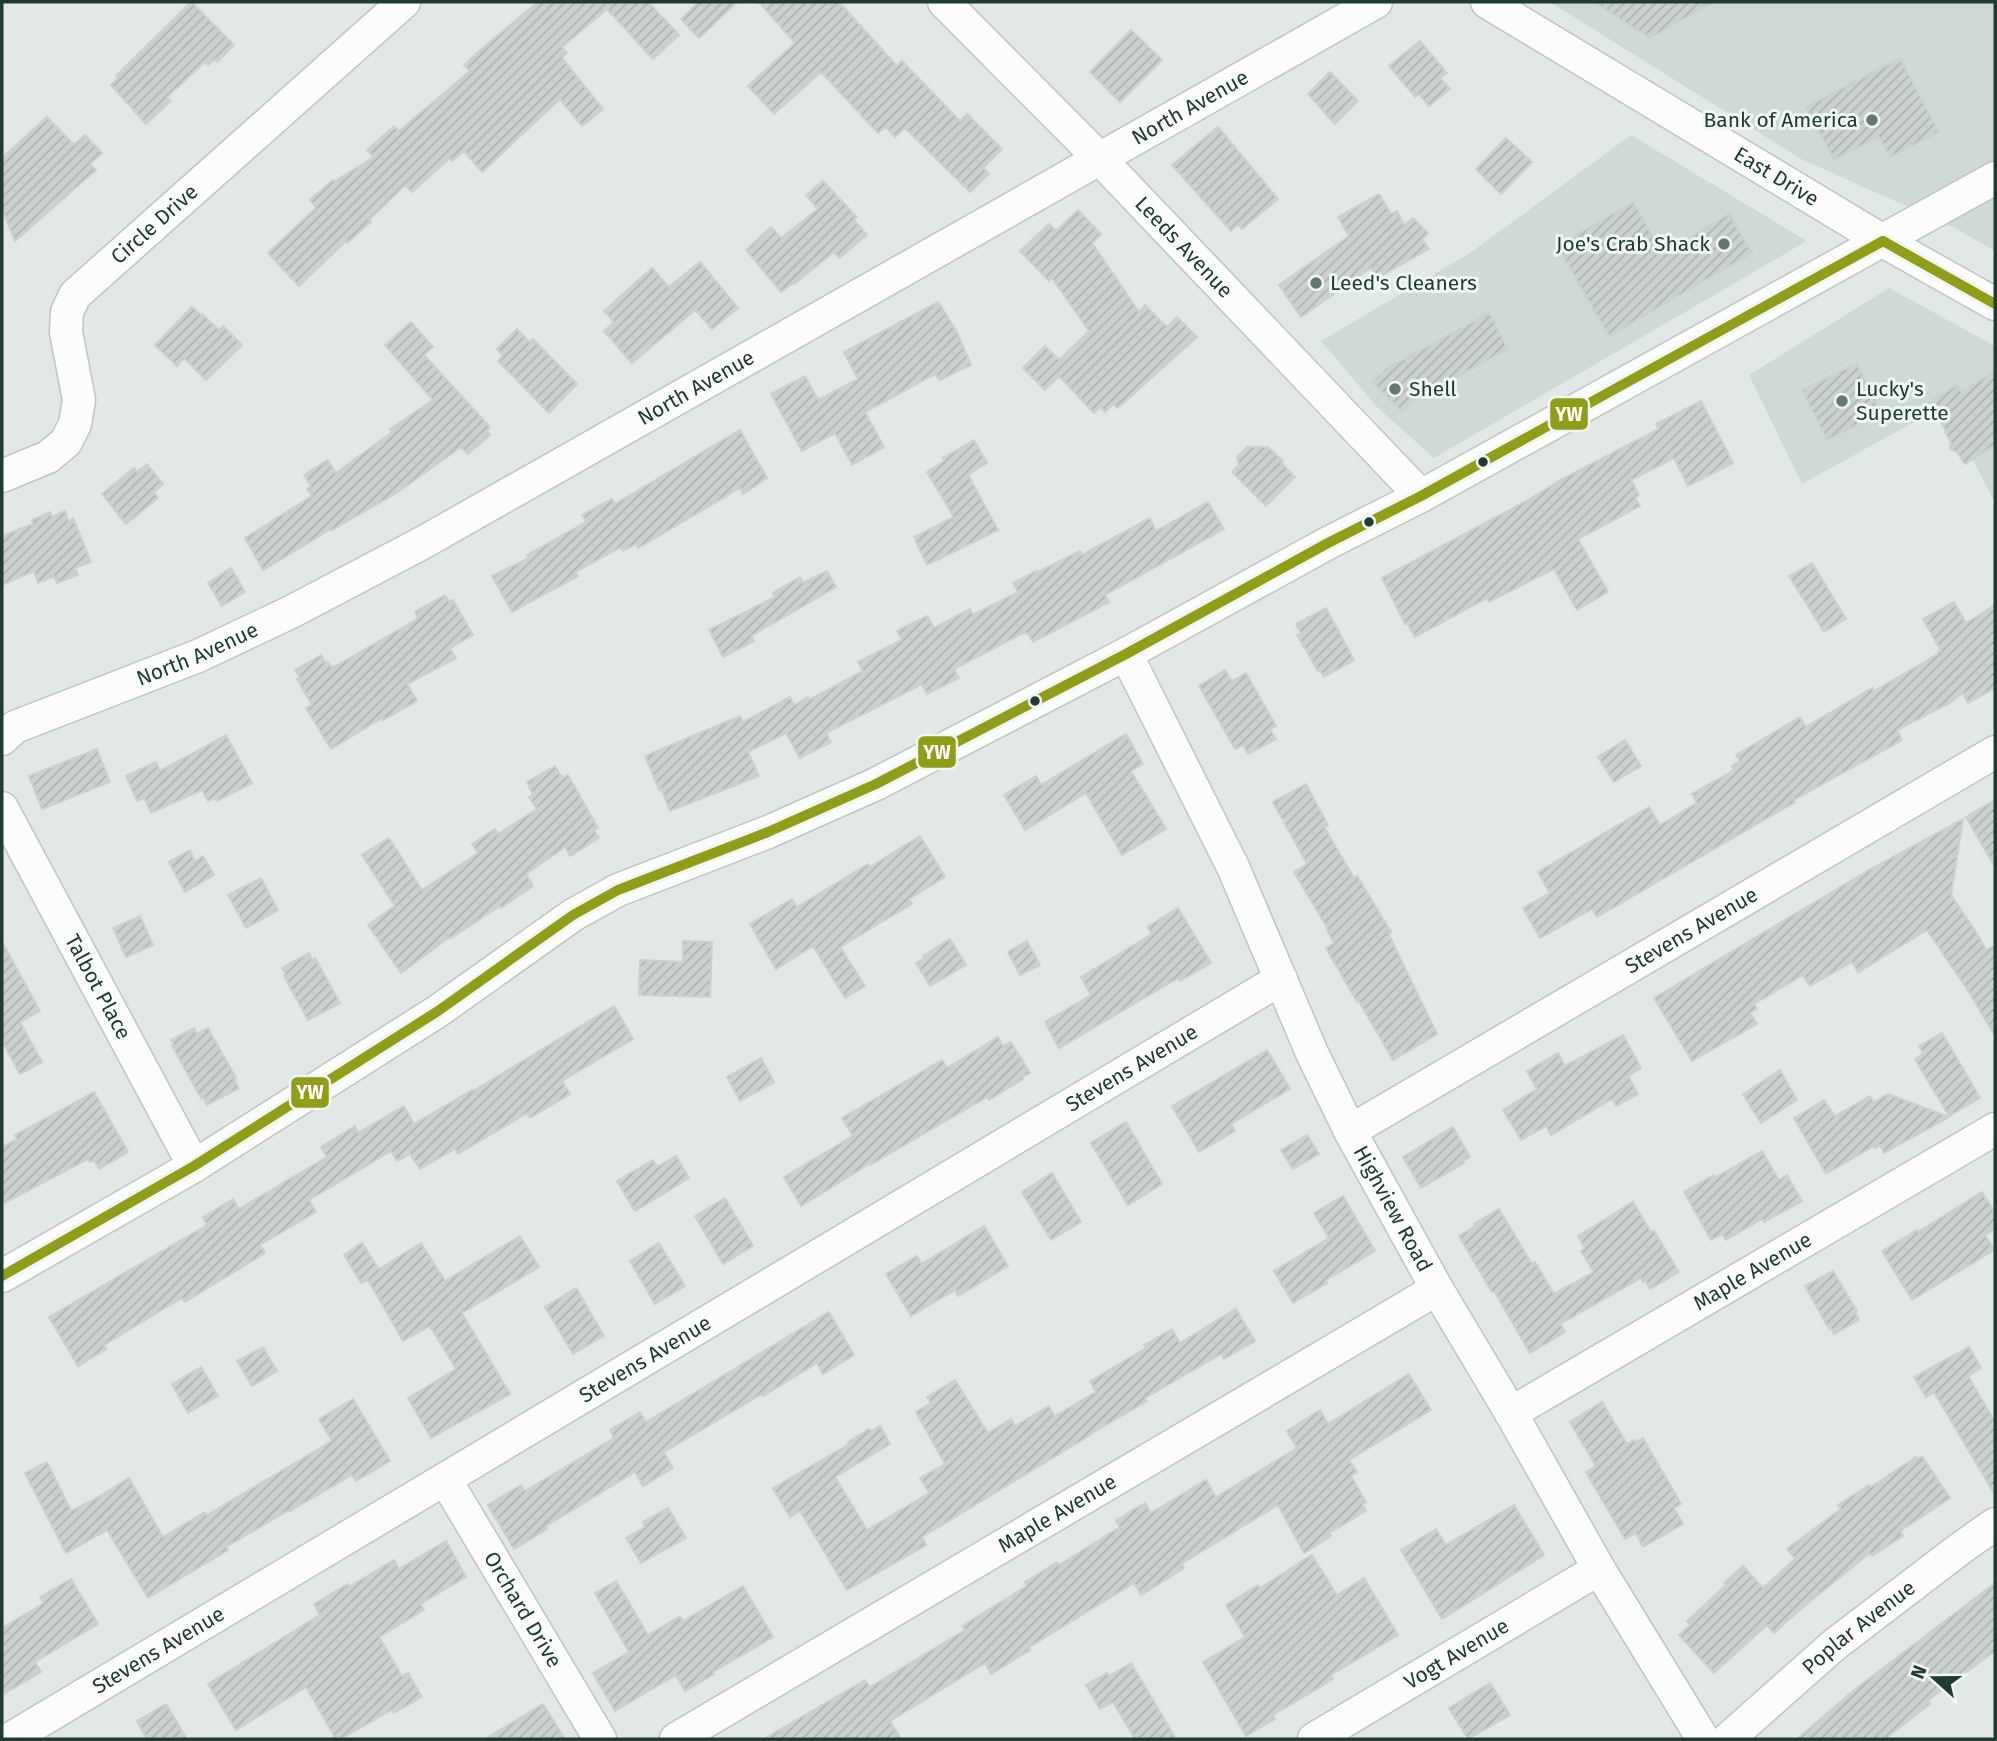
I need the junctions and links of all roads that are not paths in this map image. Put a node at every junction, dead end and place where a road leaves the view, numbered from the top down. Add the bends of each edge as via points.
1 (404, 2) edge
2 (944, 2) edge
3 (1376, 2) edge
4 (1487, 2) edge
5 (1100, 158) junction
6 (1995, 178) edge
7 (1883, 241) junction
8 (1995, 304) edge
9 (2, 476) edge
10 (1421, 496) junction
11 (1126, 654) junction
12 (2, 739) edge
13 (1995, 752) edge
14 (2, 808) edge
15 (1281, 979) junction
16 (1995, 1129) edge
17 (1350, 1131) junction
18 (194, 1166) junction
19 (2, 1276) edge
20 (1437, 1289) junction
21 (1511, 1413) junction
22 (445, 1479) junction
23 (1995, 1524) edge
24 (1599, 1569) junction
25 (10, 1739) edge
26 (600, 1739) edge
27 (676, 1739) edge
28 (1314, 1739) edge
29 (1703, 1739) edge
30 (1728, 1739) edge

1 - 9 street, Circle Drive via 75,295 67,312 66,332 79,400 75,425 66,442 48,457
2 - 5 street, Leeds Avenue
3 - 5 street, North Avenue
4 - 7 street, East Drive
5 - 10 street, Leeds Avenue
5 - 12 street, North Avenue via 364,574 198,656 15,727
6 - 7 street
7 - 8 street, East Drive
7 - 10 street
10 - 11 street
11 - 15 street, Highview Road via 1233,867
11 - 18 street via 876,785 618,890 573,915 438,1011
13 - 17 street, Stevens Avenue
14 - 18 street, Talbot Place
15 - 17 street, Highview Road
15 - 22 street, Stevens Avenue
16 - 21 street, Maple Avenue
17 - 20 street, Highview Road
18 - 19 street
20 - 21 street, Highview Road
20 - 27 street, Maple Avenue
21 - 24 street, Highview Road
22 - 25 street, Stevens Avenue
22 - 26 street, Orchard Drive
23 - 30 street, Poplar Avenue via 1833,1645
24 - 28 street, Vogt Avenue
24 - 29 street, Highview Road

